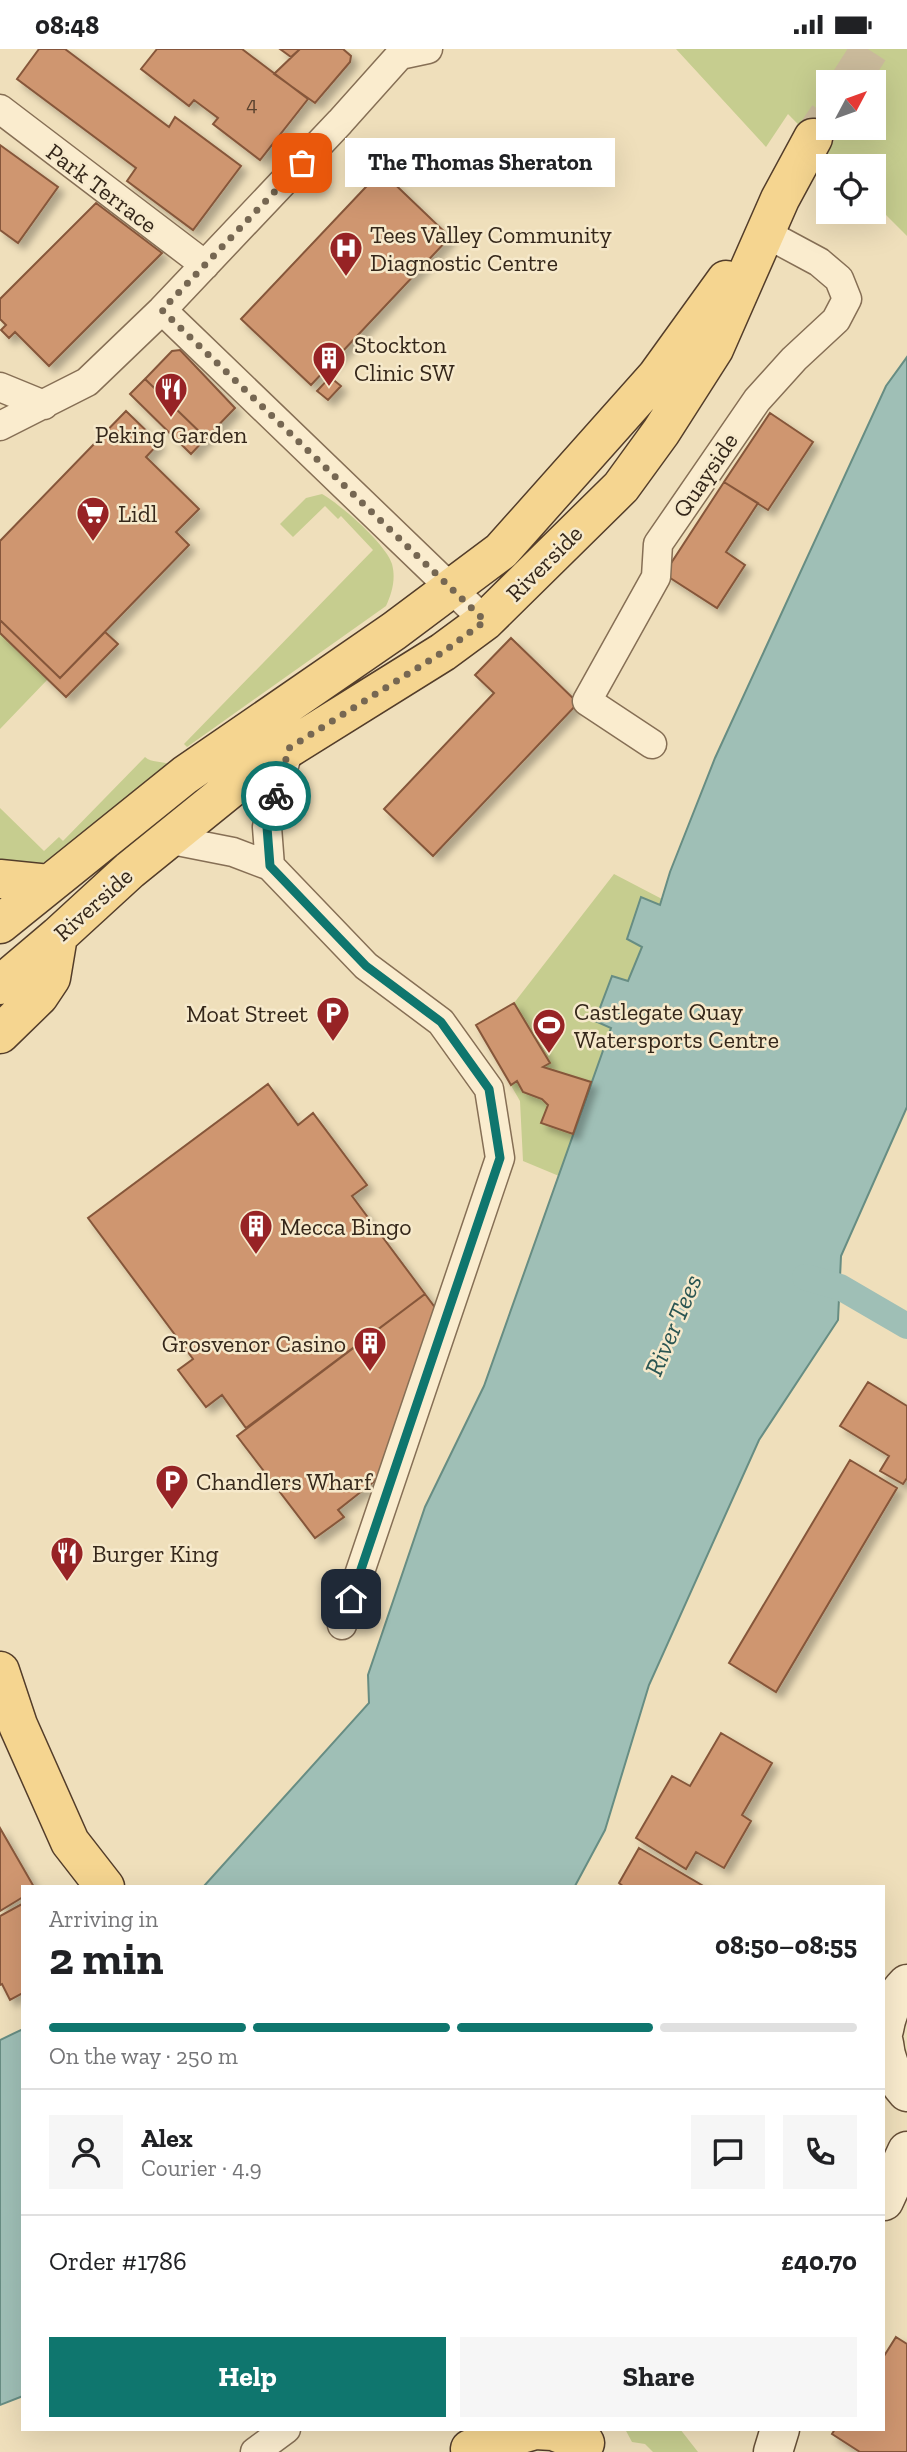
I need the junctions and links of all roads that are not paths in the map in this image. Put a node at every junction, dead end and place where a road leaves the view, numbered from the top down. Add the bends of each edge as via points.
1 (428, 49) edge
2 (398, 51) edge
3 (0, 109) edge
4 (814, 138) tunnel mouth
5 (773, 216) junction
6 (205, 265) junction
7 (162, 310) junction
8 (0, 387) edge
9 (44, 405) junction
10 (0, 426) edge
11 (452, 588) junction
12 (485, 621) junction
13 (652, 744) dead end
14 (289, 748) junction
15 (167, 839) junction
16 (270, 866) junction
17 (0, 879) edge
18 (49, 884) junction
19 (0, 924) edge
20 (58, 936) junction
21 (0, 985) edge
22 (0, 1034) edge
23 (342, 1625) dead end
24 (0, 1671) edge
25 (103, 1885) edge
26 (907, 1984) edge
27 (885, 2024) edge
28 (885, 2056) edge
29 (907, 2092) edge
30 (907, 2151) edge
31 (885, 2199) edge
32 (283, 2431) edge
33 (531, 2431) edge
34 (554, 2431) edge
35 (779, 2431) edge
36 (584, 2441) edge
37 (474, 2443) edge
38 (255, 2452) edge
39 (773, 2452) edge

1 - 2 street
2 - 6 street
3 - 6 street, Park Terrace
4 - 5 main road, Riverside
5 - 11 main road, Riverside via 656,377 501,551
5 - 12 main road, Riverside via 713,349 661,432 621,487
5 - 13 street, Quayside via 839,279 847,299 836,320 757,400 658,544 656,577 587,701
6 - 7 street
7 - 9 street via 87,382
7 - 11 street
8 - 9 street
9 - 10 street
11 - 12 street
11 - 18 main road, Riverside via 185,775
12 - 14 main road, Riverside
14 - 15 main road, Riverside
14 - 16 street via 267,827
15 - 16 street via 233,852
15 - 20 main road, Riverside
16 - 23 street via 366,966 441,1022 489,1089 500,1158
17 - 18 main road
18 - 19 main road, Riverside
20 - 21 main road, Riverside
20 - 22 main road via 51,978
24 - 25 main road via 69,1842
26 - 27 street via 897,1994
28 - 29 street
30 - 31 street
32 - 38 street
33 - 37 main road
34 - 36 main road
35 - 39 street

